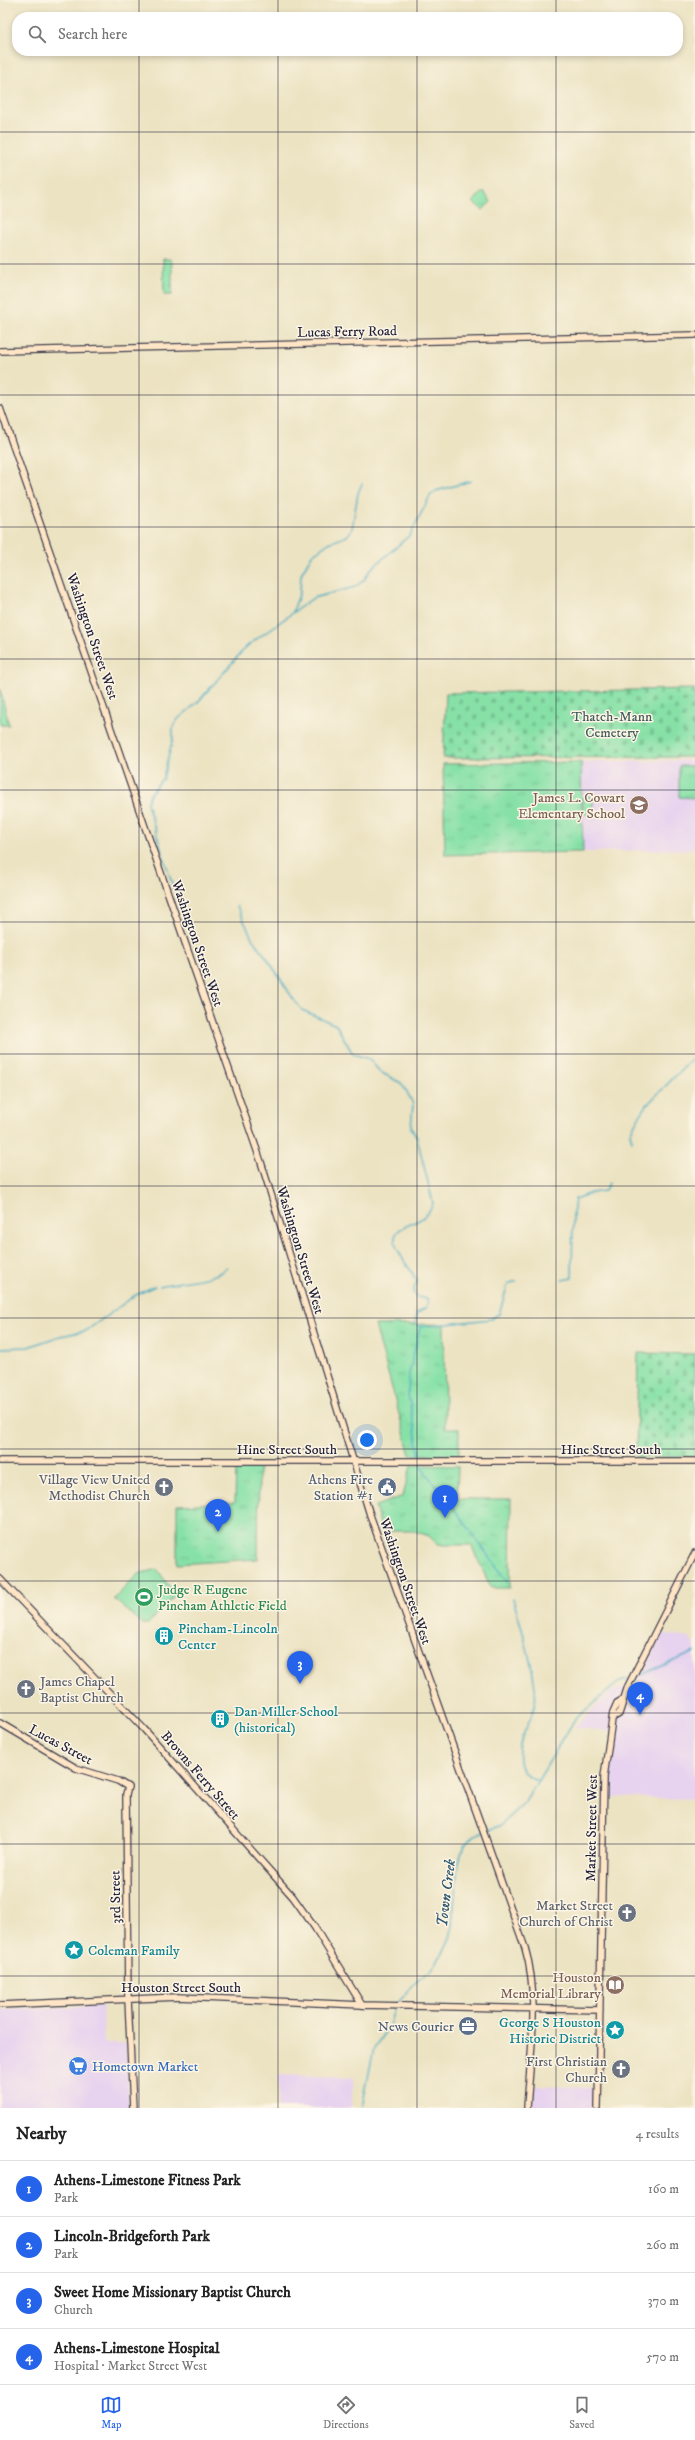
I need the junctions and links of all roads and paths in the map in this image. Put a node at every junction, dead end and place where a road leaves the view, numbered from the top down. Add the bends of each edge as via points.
1 (695, 336) edge
2 (0, 351) edge
3 (0, 408) edge
4 (353, 1461) junction
5 (695, 1461) edge
6 (0, 1462) edge
7 (695, 1553) edge
8 (0, 1579) edge
9 (0, 1723) edge
10 (126, 1794) joint
11 (128, 1999) junction
12 (0, 2005) edge
13 (362, 2005) junction
14 (532, 2009) junction
15 (600, 2010) junction
16 (133, 2108) edge
17 (527, 2108) edge
18 (598, 2108) edge

1 - 2 street, Lucas Ferry Road
3 - 4 street, Washington Street West via 261,1162
4 - 5 street, Hine Street South
4 - 6 street, Hine Street South
4 - 14 street, Washington Street West via 528,1959 532,1981
7 - 15 street, Market Street West via 628,1686 619,1714 614,1717 607,1744 604,1777
8 - 13 street, Browns Ferry Street via 143,1728 292,1897 315,1928
9 - 10 street, Lucas Street via 76,1768 125,1784 128,1787
10 - 11 street, 3rd Street
11 - 12 street, Houston Street South
11 - 13 street, Houston Street South via 178,1997
11 - 16 street, 3rd Street
13 - 14 street, Houston Street South
14 - 15 street, Houston Street South
14 - 17 street, Washington Street West
15 - 18 street, Market Street West

